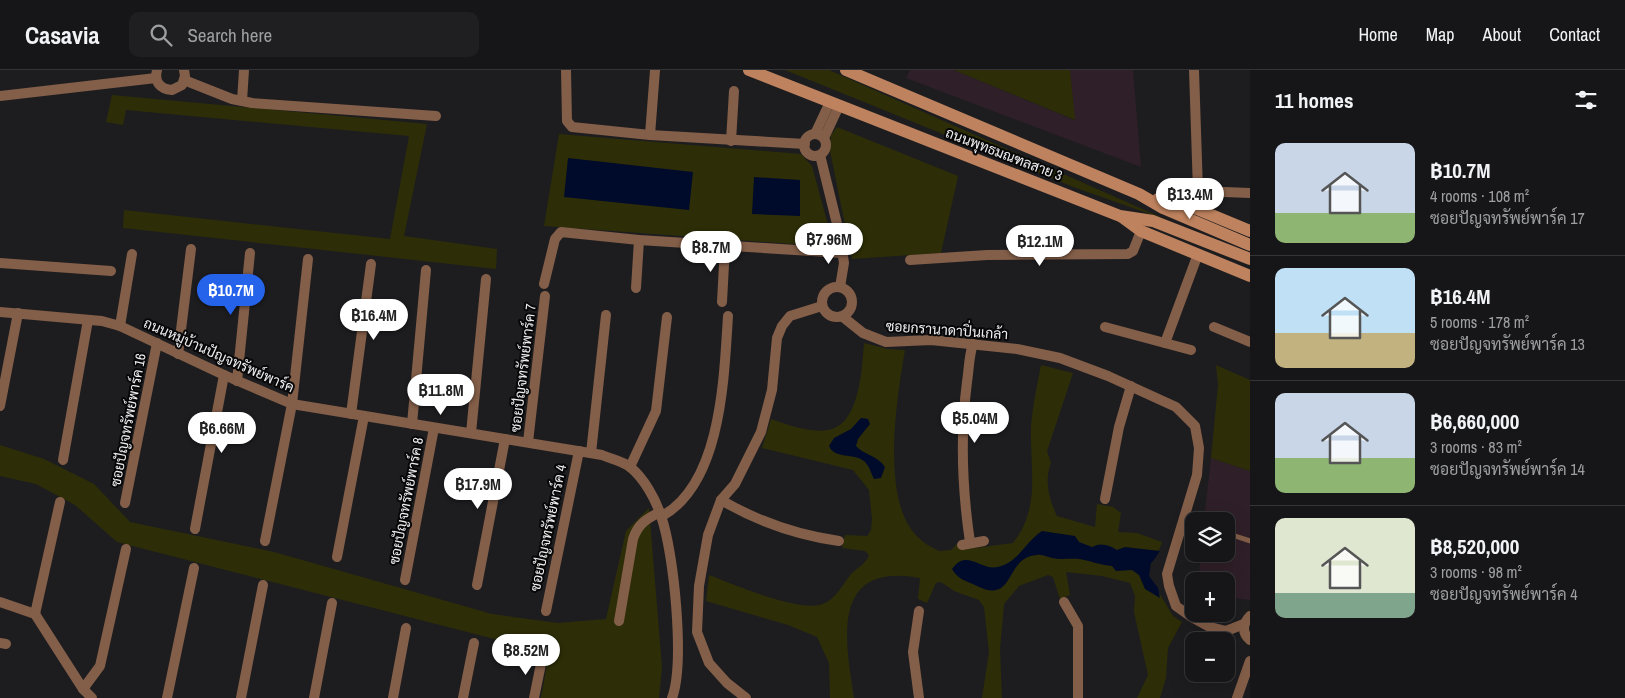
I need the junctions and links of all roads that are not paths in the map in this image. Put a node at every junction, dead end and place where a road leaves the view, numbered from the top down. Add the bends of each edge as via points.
1 (244, 70) edge
2 (566, 70) edge
3 (655, 70) edge
4 (749, 70) edge
5 (846, 70) edge
6 (1194, 70) edge
7 (156, 74) edge
8 (184, 75) edge
9 (734, 91) dead end
10 (0, 96) edge
11 (242, 101) junction
12 (834, 104) junction
13 (436, 116) dead end
14 (650, 135) junction
15 (819, 136) junction
16 (730, 141) junction
17 (804, 144) junction
18 (820, 155) junction
19 (1198, 191) junction
20 (1250, 192) edge
21 (1139, 194) junction
22 (1197, 210) junction
23 (1120, 216) junction
24 (1141, 231) junction
25 (1250, 231) edge
26 (639, 240) junction
27 (1250, 245) edge
28 (725, 246) junction
29 (191, 249) dead end
30 (250, 253) dead end
31 (842, 253) junction
32 (132, 254) dead end
33 (1198, 254) junction
34 (308, 259) dead end
35 (1250, 259) edge
36 (910, 260) dead end
37 (0, 263) edge
38 (371, 264) dead end
39 (426, 270) dead end
40 (111, 271) dead end
41 (1250, 276) edge
42 (486, 279) dead end
43 (544, 284) dead end
44 (840, 287) junction
45 (636, 288) dead end
46 (545, 296) dead end
47 (722, 302) dead end
48 (822, 306) junction
49 (0, 312) edge
50 (18, 313) junction
51 (606, 315) dead end
52 (728, 316) dead end
53 (666, 317) dead end
54 (843, 317) junction
55 (88, 320) junction
56 (120, 326) junction
57 (1105, 327) dead end
58 (1214, 327) dead end
59 (1250, 342) edge
60 (157, 343) junction
61 (1165, 343) junction
62 (974, 344) junction
63 (1192, 350) dead end
64 (178, 354) junction
65 (224, 375) junction
66 (237, 381) junction
67 (1131, 386) junction
68 (292, 404) junction
69 (0, 406) edge
70 (351, 414) junction
71 (364, 416) junction
72 (412, 424) junction
73 (434, 428) junction
74 (471, 433) junction
75 (505, 439) junction
76 (528, 442) junction
77 (579, 452) junction
78 (591, 454) junction
79 (63, 460) dead end
80 (630, 467) junction
81 (721, 500) junction
82 (1105, 500) dead end
83 (60, 502) dead end
84 (126, 503) dead end
85 (661, 514) junction
86 (195, 529) dead end
87 (1235, 536) edge
88 (265, 541) dead end
89 (838, 541) dead end
90 (984, 541) dead end
91 (1250, 541) edge
92 (126, 549) dead end
93 (336, 557) dead end
94 (194, 568) dead end
95 (405, 580) dead end
96 (264, 585) dead end
97 (477, 585) dead end
98 (0, 602) edge
99 (1064, 602) dead end
100 (332, 604) dead end
101 (546, 611) dead end
102 (919, 611) dead end
103 (35, 614) junction
104 (1247, 620) edge
105 (619, 621) dead end
106 (406, 628) dead end
107 (1250, 640) edge
108 (474, 643) dead end
109 (542, 659) dead end
110 (1250, 661) edge
111 (83, 689) junction
112 (92, 698) edge
113 (167, 698) edge
114 (241, 698) edge
115 (314, 698) edge
116 (393, 698) edge
117 (463, 698) edge
118 (534, 698) edge
119 (672, 698) edge
120 (746, 698) edge
121 (919, 698) edge
122 (1078, 698) edge
123 (1237, 698) edge

1 - 11 street
2 - 14 street via 567,121 572,127
3 - 14 street
4 - 12 main road, ถนนพุทธมณฑลสาย 3
5 - 21 main road, ถนนพุทธมณฑลสาย 3
6 - 19 street
7 - 8 street via 161,87 172,90 182,85
7 - 10 street
8 - 11 street
9 - 16 street
11 - 13 street
12 - 15 street
12 - 23 main road, ถนนพุทธมณฑลสาย 3
14 - 16 street
15 - 17 street via 806,139
15 - 18 street via 826,147
16 - 17 street
17 - 18 street via 809,154
18 - 31 street
19 - 20 street
19 - 22 street
21 - 22 main road
21 - 27 main road, ถนนพุทธมณฑลสาย 3 via 1163,208
22 - 25 main road
23 - 24 main road
23 - 35 main road, ถนนพุทธมณฑลสาย 3 via 1153,221
24 - 33 main road
24 - 36 street via 1133,251 1128,254 986,255
26 - 28 street
26 - 43 street via 561,232 555,239
26 - 45 street
28 - 31 street
28 - 47 street
29 - 64 street
30 - 66 street
31 - 44 street via 844,263
32 - 56 street
33 - 41 main road
33 - 61 street
34 - 68 street
37 - 40 street
38 - 70 street
39 - 72 street
42 - 74 street
44 - 48 street via 828,290
44 - 54 street via 849,292 853,301
46 - 76 street, ซอยปัญจทรัพย์พาร์ค 7
48 - 54 street, ซอยกรานาดาปิ่นเกล้า via 830,316
48 - 81 street via 790,316 782,326 777,338 772,390 761,432 735,484
49 - 50 street, ถนนหมู่บ้านปัญจทรัพย์พาร์ค
50 - 55 street, ถนนหมู่บ้านปัญจทรัพย์พาร์ค
50 - 69 street
51 - 78 street
52 - 85 street via 719,416 710,450 685,498
53 - 80 street via 656,411
54 - 62 street, ซอยกรานาดาปิ่นเกล้า via 863,333 886,342 931,340
55 - 56 street, ถนนหมู่บ้านปัญจทรัพย์พาร์ค
55 - 79 street
56 - 60 street, ถนนหมู่บ้านปัญจทรัพย์พาร์ค
57 - 61 street
58 - 59 street
60 - 64 street, ถนนหมู่บ้านปัญจทรัพย์พาร์ค
60 - 84 street, ซอยปัญจทรัพย์พาร์ค 16
61 - 63 street
62 - 67 street, ซอยกรานาดาปิ่นเกล้า via 1060,358
62 - 90 street via 964,404 962,456 966,543
64 - 65 street, ถนนหมู่บ้านปัญจทรัพย์พาร์ค
65 - 66 street, ถนนหมู่บ้านปัญจทรัพย์พาร์ค
65 - 86 street
66 - 68 street, ถนนหมู่บ้านปัญจทรัพย์พาร์ค
67 - 82 street via 1119,427
67 - 104 street, ซอยกรานาดาปิ่นเกล้า via 1176,407 1195,426 1199,448 1197,475 1167,574 1176,606 1210,628 1226,631
68 - 70 street, ถนนหมู่บ้านปัญจทรัพย์พาร์ค
68 - 88 street
70 - 71 street, ถนนหมู่บ้านปัญจทรัพย์พาร์ค
71 - 72 street, ถนนหมู่บ้านปัญจทรัพย์พาร์ค
71 - 93 street
72 - 73 street, ถนนหมู่บ้านปัญจทรัพย์พาร์ค
73 - 74 street, ถนนหมู่บ้านปัญจทรัพย์พาร์ค
73 - 95 street, ซอยปัญจทรัพย์พาร์ค 8
74 - 75 street, ถนนหมู่บ้านปัญจทรัพย์พาร์ค
75 - 76 street, ถนนหมู่บ้านปัญจทรัพย์พาร์ค
75 - 97 street
76 - 77 street, ถนนหมู่บ้านปัญจทรัพย์พาร์ค
77 - 78 street, ถนนหมู่บ้านปัญจทรัพย์พาร์ค
77 - 101 street, ซอยปัญจทรัพย์พาร์ค 4
78 - 80 street, ถนนหมู่บ้านปัญจทรัพย์พาร์ค
80 - 85 street via 655,500
81 - 89 street via 741,512 789,530
81 - 120 street via 708,535 699,586 696,632 709,664 727,684
83 - 103 street
85 - 105 street via 644,520 635,534
85 - 119 street via 673,566 678,658
87 - 91 lane
92 - 111 street via 100,666
94 - 113 street
96 - 114 street
98 - 103 street
99 - 122 street via 1078,626
100 - 115 street
102 - 121 street via 914,652
103 - 111 street
104 - 107 street, ซอยกรานาดาปิ่นเกล้า via 1246,636
106 - 116 street
108 - 117 street
109 - 118 street
110 - 123 street
111 - 112 street

